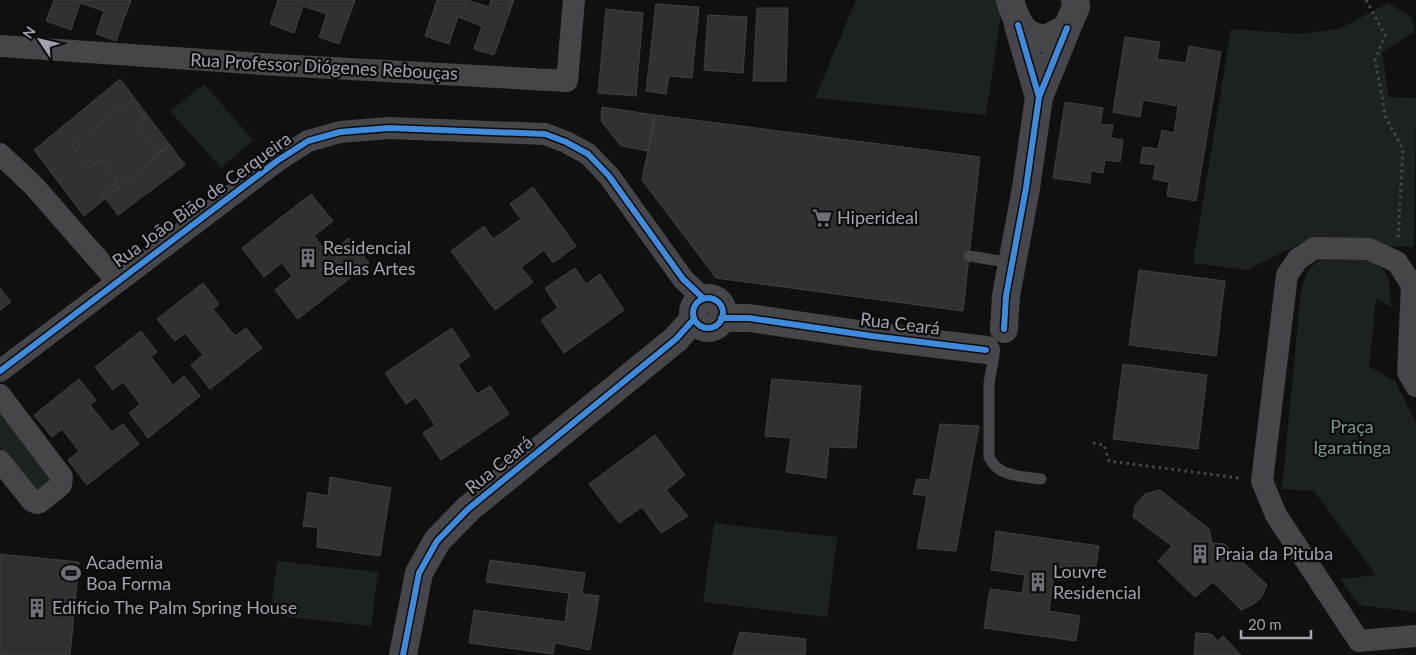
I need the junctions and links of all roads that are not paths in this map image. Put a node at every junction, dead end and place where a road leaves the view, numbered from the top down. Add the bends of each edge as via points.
1 (574, 0) edge
2 (1077, 9) edge
3 (1014, 12) edge
4 (0, 46) edge
5 (1039, 96) junction
6 (0, 154) edge
7 (969, 256) dead end
8 (1012, 263) junction
9 (117, 281) junction
10 (706, 312) junction
11 (987, 342) junction
12 (0, 372) edge
13 (1416, 386) edge
14 (0, 395) edge
15 (0, 461) edge
16 (1041, 479) dead end
17 (1416, 636) edge
18 (1358, 648) edge
19 (403, 655) edge

1 - 4 street, Rua Professor Diógenes Rebouças via 566,81
2 - 3 street via 1047,38 1033,36
2 - 5 street
3 - 5 street
5 - 8 street
6 - 9 street via 33,185
7 - 8 lane
8 - 11 street via 1006,296
9 - 10 street, Rua João Bião de Cerqueira via 308,141 340,132 389,128 545,134 588,154 609,176
9 - 12 street, Rua João Bião de Cerqueira
10 - 11 street, Rua Ceará
10 - 19 street, Rua Ceará via 468,509 438,541 419,573
11 - 16 lane via 989,457 993,466 1002,472
13 - 18 street via 1408,372 1412,285 1397,262 1369,249 1315,248 1298,259 1287,275 1262,481 1276,515
14 - 15 street via 62,477 61,485 36,503
17 - 18 street

